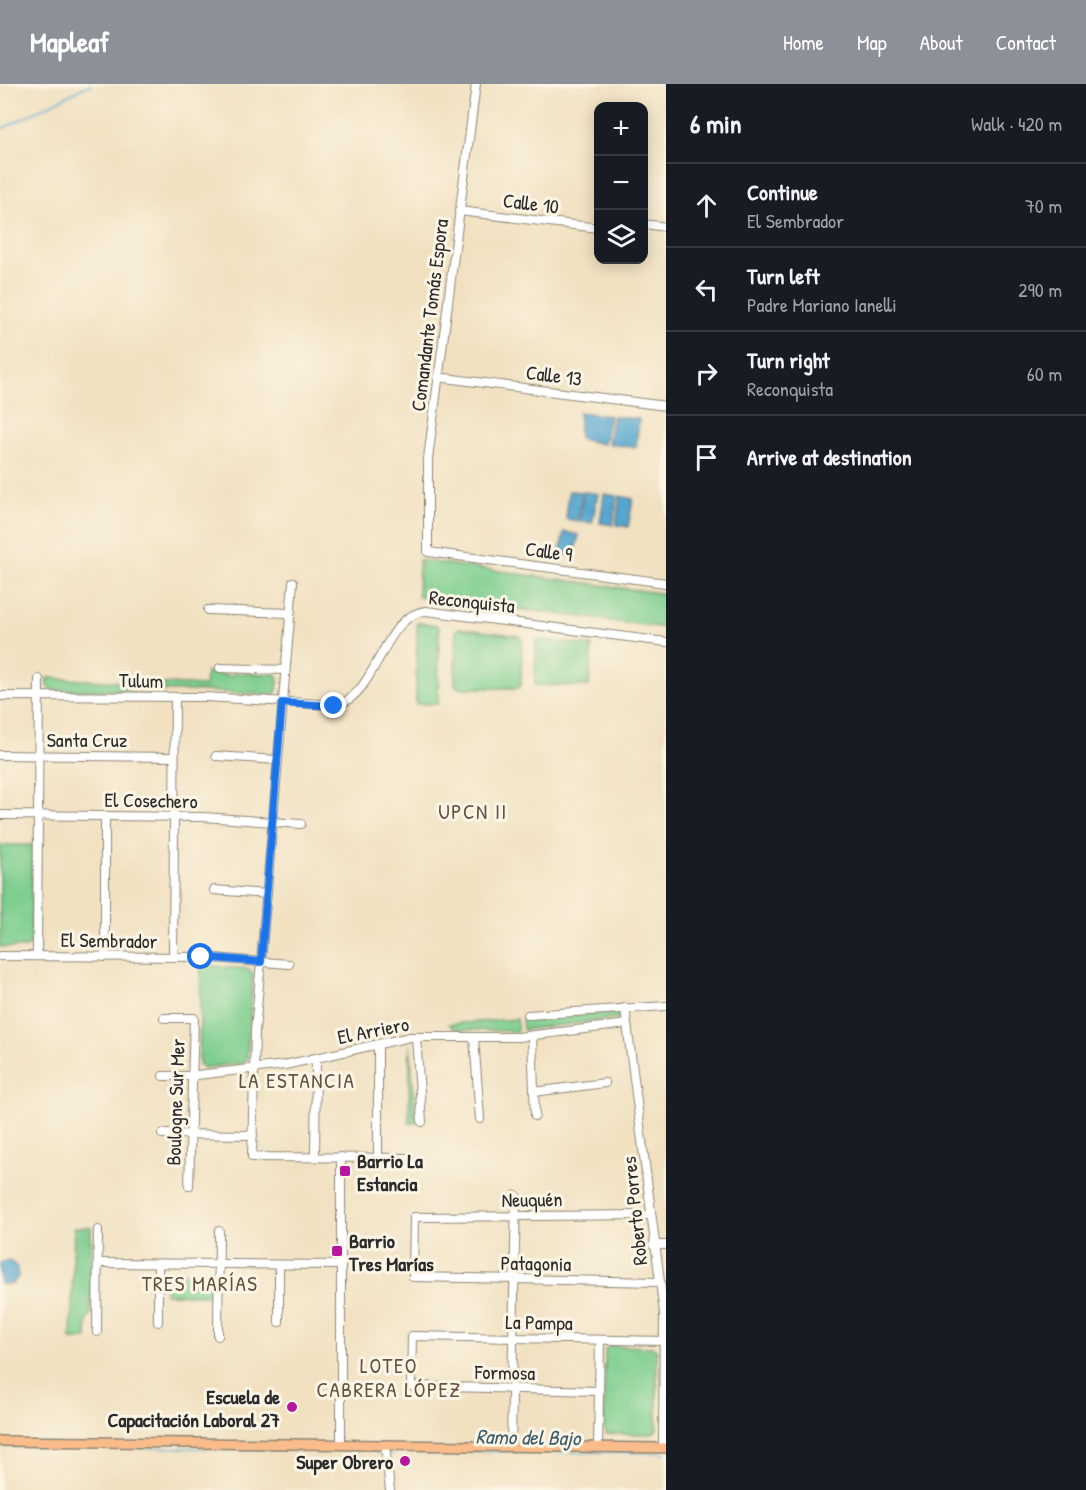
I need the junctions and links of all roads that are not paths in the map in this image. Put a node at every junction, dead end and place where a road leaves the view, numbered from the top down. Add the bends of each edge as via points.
1 (476, 84) edge
2 (459, 211) junction
3 (648, 225) edge
4 (666, 227) edge
5 (594, 228) edge
6 (438, 377) junction
7 (666, 406) edge
8 (428, 552) joint
9 (293, 582) dead end
10 (666, 583) edge
11 (208, 610) dead end
12 (290, 613) junction
13 (666, 642) edge
14 (219, 668) dead end
15 (285, 670) junction
16 (39, 679) dead end
17 (0, 696) edge
18 (39, 696) junction
19 (174, 697) junction
20 (282, 703) junction
21 (0, 755) edge
22 (39, 756) junction
23 (216, 756) dead end
24 (174, 757) junction
25 (278, 760) junction
26 (0, 816) edge
27 (38, 816) junction
28 (105, 816) junction
29 (174, 817) junction
30 (273, 822) junction
31 (301, 824) dead end
32 (214, 890) dead end
33 (267, 894) junction
34 (0, 956) edge
35 (37, 956) junction
36 (105, 957) junction
37 (173, 957) junction
38 (261, 962) junction
39 (289, 964) dead end
40 (666, 1006) edge
41 (625, 1008) junction
42 (528, 1015) dead end
43 (164, 1018) dead end
44 (627, 1024) junction
45 (532, 1036) junction
46 (416, 1037) junction
47 (474, 1037) junction
48 (378, 1044) junction
49 (316, 1058) junction
50 (254, 1069) junction
51 (162, 1076) dead end
52 (192, 1076) junction
53 (605, 1083) dead end
54 (534, 1092) junction
55 (535, 1116) dead end
56 (480, 1119) dead end
57 (422, 1122) dead end
58 (162, 1134) dead end
59 (191, 1134) junction
60 (253, 1135) junction
61 (315, 1157) junction
62 (341, 1157) junction
63 (378, 1158) junction
64 (406, 1158) dead end
65 (189, 1186) dead end
66 (516, 1195) dead end
67 (651, 1215) junction
68 (516, 1216) junction
69 (98, 1230) dead end
70 (219, 1231) dead end
71 (653, 1245) junction
72 (666, 1245) edge
73 (98, 1263) junction
74 (158, 1264) junction
75 (219, 1264) junction
76 (279, 1265) junction
77 (341, 1265) junction
78 (413, 1277) joint
79 (514, 1279) junction
80 (659, 1282) junction
81 (158, 1322) dead end
82 (279, 1322) dead end
83 (97, 1332) dead end
84 (218, 1336) dead end
85 (513, 1338) junction
86 (600, 1340) junction
87 (665, 1341) edge
88 (411, 1386) joint
89 (512, 1389) junction
90 (599, 1391) junction
91 (665, 1397) edge
92 (0, 1441) edge
93 (341, 1444) junction
94 (385, 1445) junction
95 (511, 1446) junction
96 (598, 1447) junction
97 (665, 1448) edge
98 (390, 1490) edge

1 - 2 street, Comandante Tomás Espora
2 - 5 street, Calle 10
2 - 6 street, Comandante Tomás Espora
3 - 4 street
6 - 7 street, Calle 13
6 - 8 street, Comandante Tomás Espora via 428,459
8 - 10 street, Calle 9
9 - 12 street
11 - 12 street
12 - 15 street
13 - 20 street, Reconquista via 420,612 402,622 367,679 347,701 329,706
14 - 15 street
15 - 20 street
16 - 18 street
17 - 18 street, Tulum
18 - 19 street, Tulum
18 - 22 street
19 - 20 street, Tulum
19 - 24 street
20 - 25 street
21 - 22 street, Santa Cruz
22 - 24 street, Santa Cruz
22 - 27 street
23 - 25 street
24 - 29 street
25 - 30 street
26 - 27 street, El Cosechero
27 - 28 street, El Cosechero
27 - 35 street
28 - 29 street, El Cosechero
28 - 36 street
29 - 30 street, El Cosechero
29 - 37 street
30 - 31 street, El Cosechero
30 - 33 street
32 - 33 street
33 - 38 street
34 - 35 street, El Sembrador
35 - 36 street, El Sembrador
36 - 37 street, El Sembrador
37 - 38 street, El Sembrador
38 - 39 street, El Sembrador
38 - 50 street
40 - 41 street
41 - 42 street
41 - 44 street, Roberto Porres
43 - 52 street, Boulogne Sur Mer via 194,1018
44 - 45 street, El Arriero
44 - 67 street, Roberto Porres
45 - 47 street, El Arriero
45 - 54 street
46 - 47 street, El Arriero
46 - 48 street, El Arriero
46 - 57 street
47 - 56 street
48 - 49 street, El Arriero
48 - 63 street
49 - 50 street, El Arriero
49 - 61 street
50 - 52 street, El Arriero
50 - 60 street
51 - 52 street, El Arriero
52 - 59 street, Boulogne Sur Mer
53 - 54 street
54 - 55 street
58 - 59 street
59 - 60 street
59 - 65 street, Boulogne Sur Mer
60 - 61 street via 252,1157
61 - 62 street
62 - 63 street
62 - 77 street
63 - 64 street
66 - 68 street
67 - 68 street, Neuquén
67 - 71 street, Roberto Porres
68 - 78 street, Neuquén via 414,1217
68 - 79 street
69 - 73 street
70 - 75 street
71 - 72 street
71 - 80 street, Roberto Porres
73 - 74 street
73 - 83 street
74 - 75 street
74 - 81 street
75 - 76 street
75 - 84 street
76 - 77 street
76 - 82 street
77 - 93 street
78 - 79 street, Patagonia
79 - 80 street, Patagonia
79 - 85 street
80 - 87 street, Roberto Porres
85 - 86 street, La Pampa
85 - 88 street, La Pampa via 412,1336
85 - 89 street
86 - 87 street, La Pampa
86 - 90 street
87 - 91 street, Roberto Porres
88 - 89 street, Formosa
89 - 90 street, Formosa
89 - 95 street
90 - 96 street
91 - 97 street, Roberto Porres
92 - 93 main road
93 - 94 main road
94 - 95 main road
94 - 98 street
95 - 96 main road
96 - 97 main road

